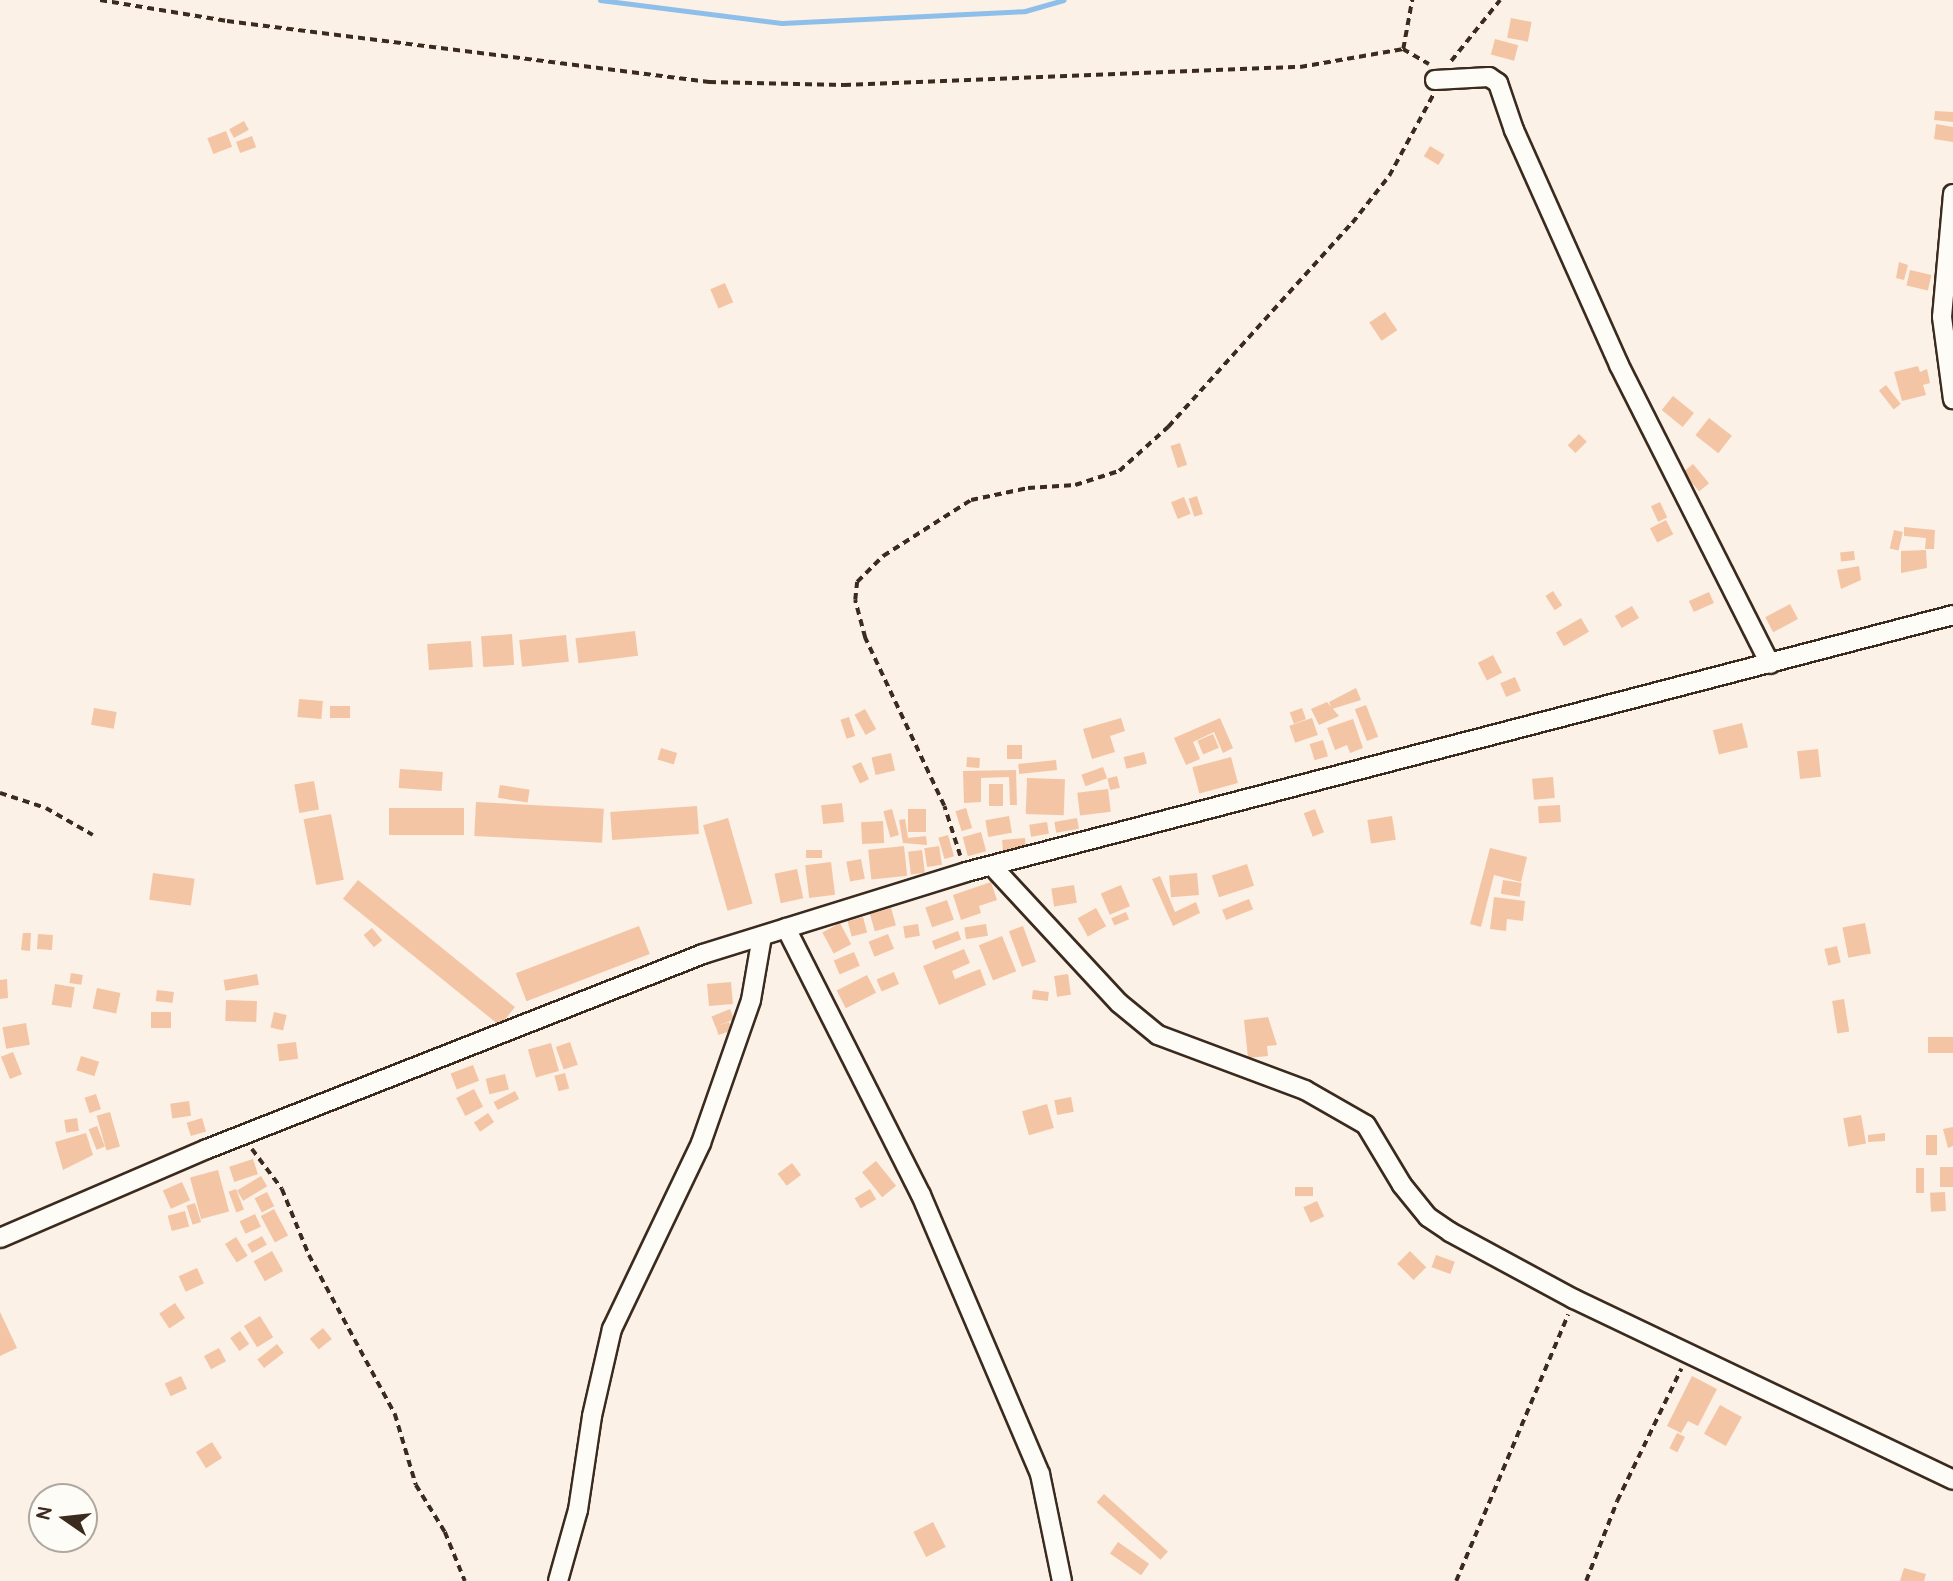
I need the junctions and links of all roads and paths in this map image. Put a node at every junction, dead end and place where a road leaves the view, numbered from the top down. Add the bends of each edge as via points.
1 (100, 0) edge
2 (1412, 0) edge
3 (1500, 0) edge
4 (1403, 49) junction
5 (1435, 80) junction
6 (1953, 194) edge
7 (1953, 399) edge
8 (1953, 615) edge
9 (1770, 664) junction
10 (0, 793) edge
11 (93, 835) dead end
12 (992, 866) junction
13 (965, 872) junction
14 (786, 928) junction
15 (762, 936) junction
16 (238, 1137) junction
17 (0, 1238) edge
18 (1574, 1299) junction
19 (1689, 1354) junction
20 (1953, 1480) edge
21 (465, 1581) edge
22 (558, 1581) edge
23 (1062, 1581) edge
24 (1456, 1581) edge
25 (1586, 1581) edge

1 - 4 path via 227,21 709,82 844,85 1300,67
2 - 4 path
3 - 5 path
4 - 5 path via 1428,61
5 - 9 street via 1473,76 1498,83 1514,130 1619,365
5 - 13 path via 1434,94 1411,141 1359,213 1168,427 1119,471 1075,485 1028,488 971,500 883,556 857,582 855,600 865,638 944,806
6 - 7 street via 1942,317
8 - 9 street
9 - 12 street
10 - 11 path via 46,808
12 - 13 street
12 - 18 street via 1119,1003 1158,1035 1304,1090 1366,1125 1402,1185 1428,1217
13 - 14 street
14 - 15 street
14 - 23 street via 920,1195 1040,1474
15 - 16 street via 703,954
15 - 22 street via 751,1000 701,1143 612,1329 592,1416 578,1510
16 - 17 street
16 - 21 path via 255,1151 282,1189 309,1255 395,1414 416,1485 445,1532
18 - 19 street
18 - 24 path
19 - 20 street
19 - 25 path via 1617,1501

